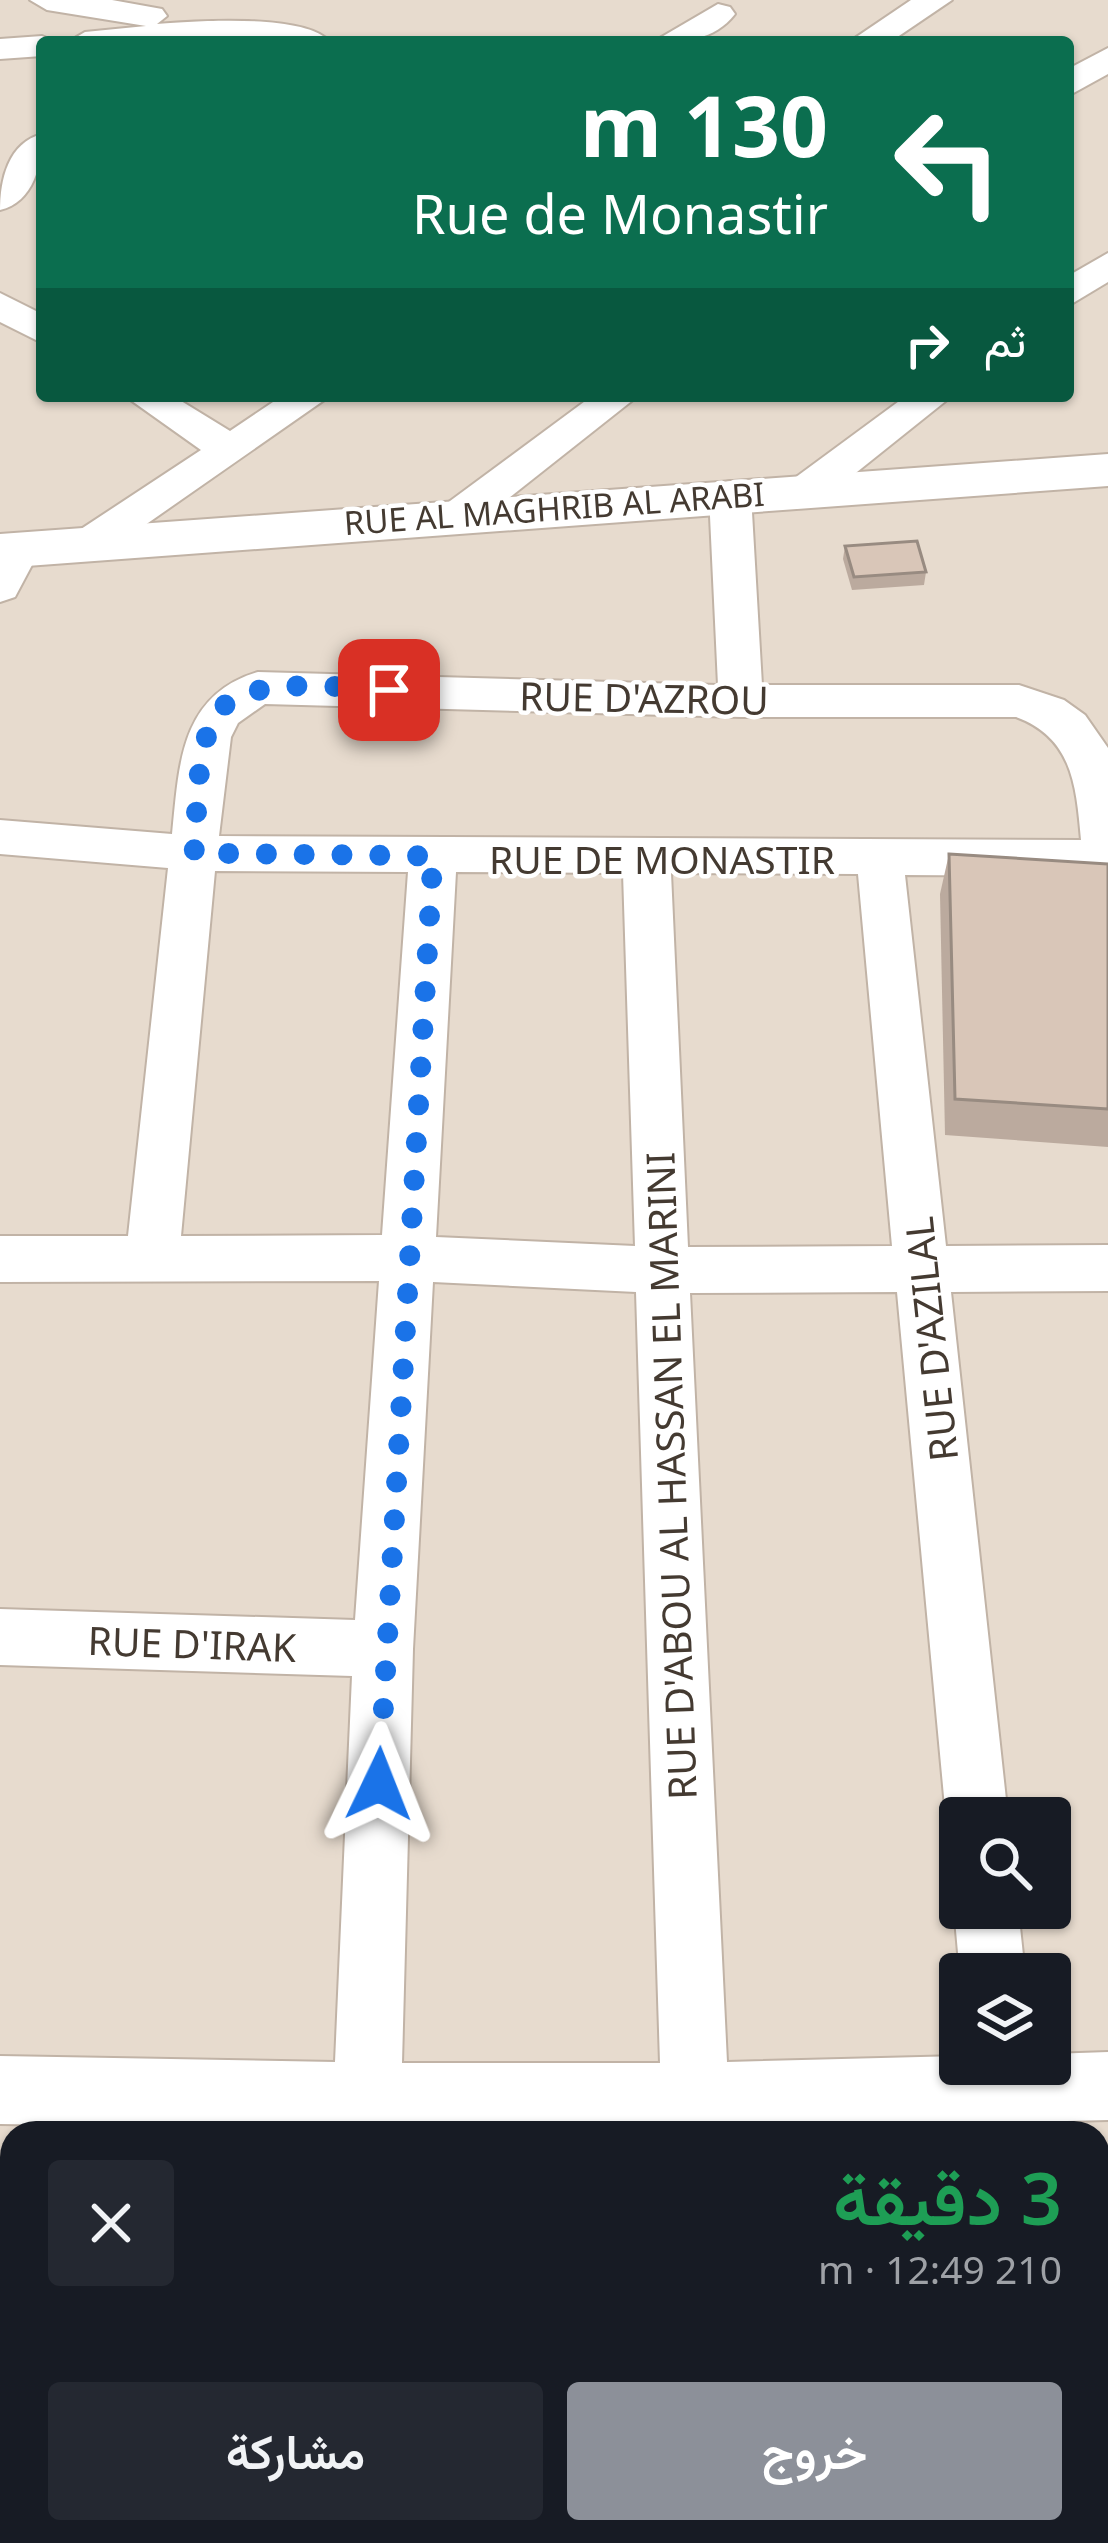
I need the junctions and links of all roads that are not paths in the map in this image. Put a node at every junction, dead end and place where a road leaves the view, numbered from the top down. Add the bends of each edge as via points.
1 (47, 0) edge
2 (935, 0) edge
3 (718, 14) dead end
4 (223, 28) junction
5 (144, 36) edge
6 (274, 36) edge
7 (680, 36) edge
8 (876, 36) edge
9 (36, 46) edge
10 (0, 49) edge
11 (1108, 58) edge
12 (1074, 81) edge
13 (35, 134) edge
14 (0, 199) edge
15 (0, 305) edge
16 (36, 327) edge
17 (155, 402) edge
18 (301, 402) edge
19 (610, 402) edge
20 (924, 402) edge
21 (231, 450) junction
22 (1108, 470) edge
23 (807, 490) junction
24 (730, 496) junction
25 (461, 514) junction
26 (90, 543) junction
27 (6, 563) edge
28 (741, 701) junction
29 (0, 837) edge
30 (194, 853) junction
31 (646, 855) junction
32 (433, 856) junction
33 (880, 860) junction
34 (1107, 864) edge
35 (152, 1258) junction
36 (406, 1258) junction
37 (0, 1259) edge
38 (1108, 1268) edge
39 (924, 1269) junction
40 (662, 1270) junction
41 (0, 1637) edge
42 (383, 1649) junction
43 (975, 1797) edge
44 (939, 2080) edge
45 (1071, 2083) edge
46 (1108, 2086) edge
47 (0, 2090) edge
48 (694, 2096) junction
49 (367, 2098) junction
50 (574, 2116) edge

1 - 4 street
2 - 8 street
3 - 7 street
4 - 5 street
4 - 6 street
9 - 10 street
11 - 12 street
13 - 14 street
15 - 16 street
17 - 21 street
18 - 21 street
19 - 25 street
20 - 23 street
21 - 26 street
22 - 23 street, RUE AL MAGHRIB AL ARABI
23 - 24 street, RUE AL MAGHRIB AL ARABI
24 - 25 street, RUE AL MAGHRIB AL ARABI
24 - 28 street
25 - 26 street, RUE AL MAGHRIB AL ARABI
26 - 27 street, RUE AL MAGHRIB AL ARABI
28 - 30 street, RUE D'AZROU via 257,688 213,718
28 - 34 street, RUE D'AZROU via 957,697 1054,709 1088,740
29 - 30 street, RUE DE MONASTIR
30 - 32 street, RUE DE MONASTIR
30 - 35 street, RUE D'AZROU
31 - 32 street, RUE DE MONASTIR
31 - 33 street, RUE DE MONASTIR
31 - 40 street, RUE D'ABOU AL HASSAN EL MARINI
32 - 36 street
33 - 34 street, RUE DE MONASTIR
33 - 39 street, RUE D'AZILAL
35 - 36 street
35 - 37 street
36 - 40 street
36 - 42 street
38 - 39 street
39 - 40 street
39 - 43 street, RUE D'AZILAL
40 - 48 street, RUE D'ABOU AL HASSAN EL MARINI
41 - 42 street, RUE D'IRAK
42 - 49 street
44 - 48 street
45 - 46 street
47 - 49 street
48 - 50 street
49 - 50 street

